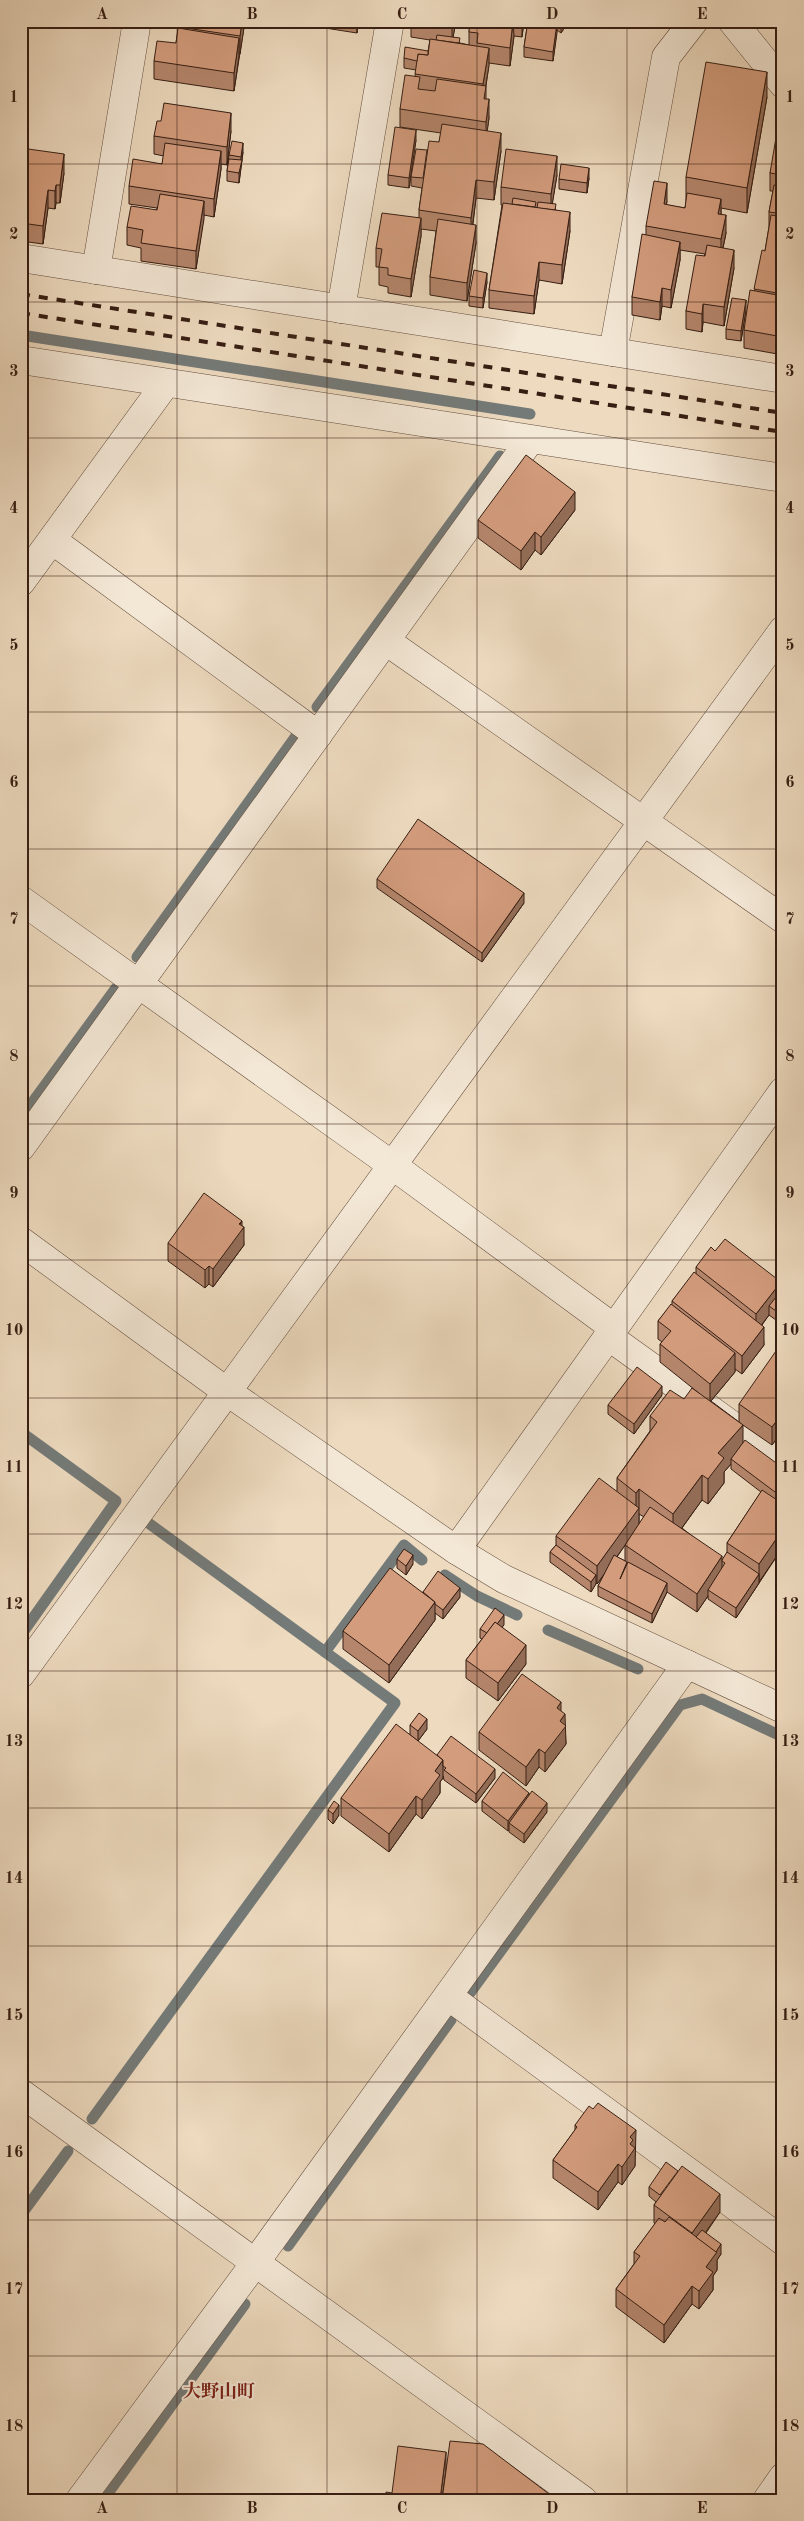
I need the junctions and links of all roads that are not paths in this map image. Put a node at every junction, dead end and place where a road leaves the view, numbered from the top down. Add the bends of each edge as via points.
1 (137, 21) edge
2 (390, 21) edge
3 (694, 21) edge
4 (732, 21) edge
5 (783, 84) edge
6 (21, 258) edge
7 (96, 270) junction
8 (341, 309) junction
9 (613, 352) junction
10 (21, 360) edge
11 (783, 378) edge
12 (166, 383) junction
13 (530, 440) junction
14 (783, 478) edge
15 (52, 540) junction
16 (21, 582) edge
17 (783, 630) edge
18 (386, 641) junction
19 (318, 735) junction
20 (642, 822) junction
21 (21, 900) edge
22 (783, 919) edge
23 (138, 985) junction
24 (783, 1091) edge
25 (21, 1147) edge
26 (392, 1165) junction
27 (21, 1241) edge
28 (611, 1332) junction
29 (226, 1391) junction
30 (783, 1462) edge
31 (456, 1550) junction
32 (687, 1664) junction
33 (21, 1674) edge
34 (783, 1709) edge
35 (448, 1996) junction
36 (21, 2094) edge
37 (783, 2241) edge
38 (255, 2263) junction
39 (783, 2477) edge
40 (80, 2500) edge
41 (583, 2500) edge
42 (767, 2500) edge

1 - 7 street
2 - 8 street
3 - 9 street via 666,57
4 - 5 street
6 - 7 street
7 - 8 street
8 - 9 street
9 - 11 street
10 - 12 street
12 - 13 street
12 - 15 street
13 - 14 street
13 - 18 street
15 - 16 street
15 - 19 street
17 - 20 street
18 - 19 street
18 - 20 street
19 - 23 street
20 - 22 street
20 - 26 street
21 - 23 street
23 - 25 street
23 - 26 street
24 - 28 street
26 - 28 street
26 - 29 street
27 - 29 street
28 - 30 street
28 - 31 street
29 - 31 street
29 - 33 street
31 - 32 street via 504,1579
32 - 34 street
32 - 35 street
35 - 37 street
35 - 38 street
36 - 38 street
38 - 40 street
38 - 41 street
39 - 42 street

